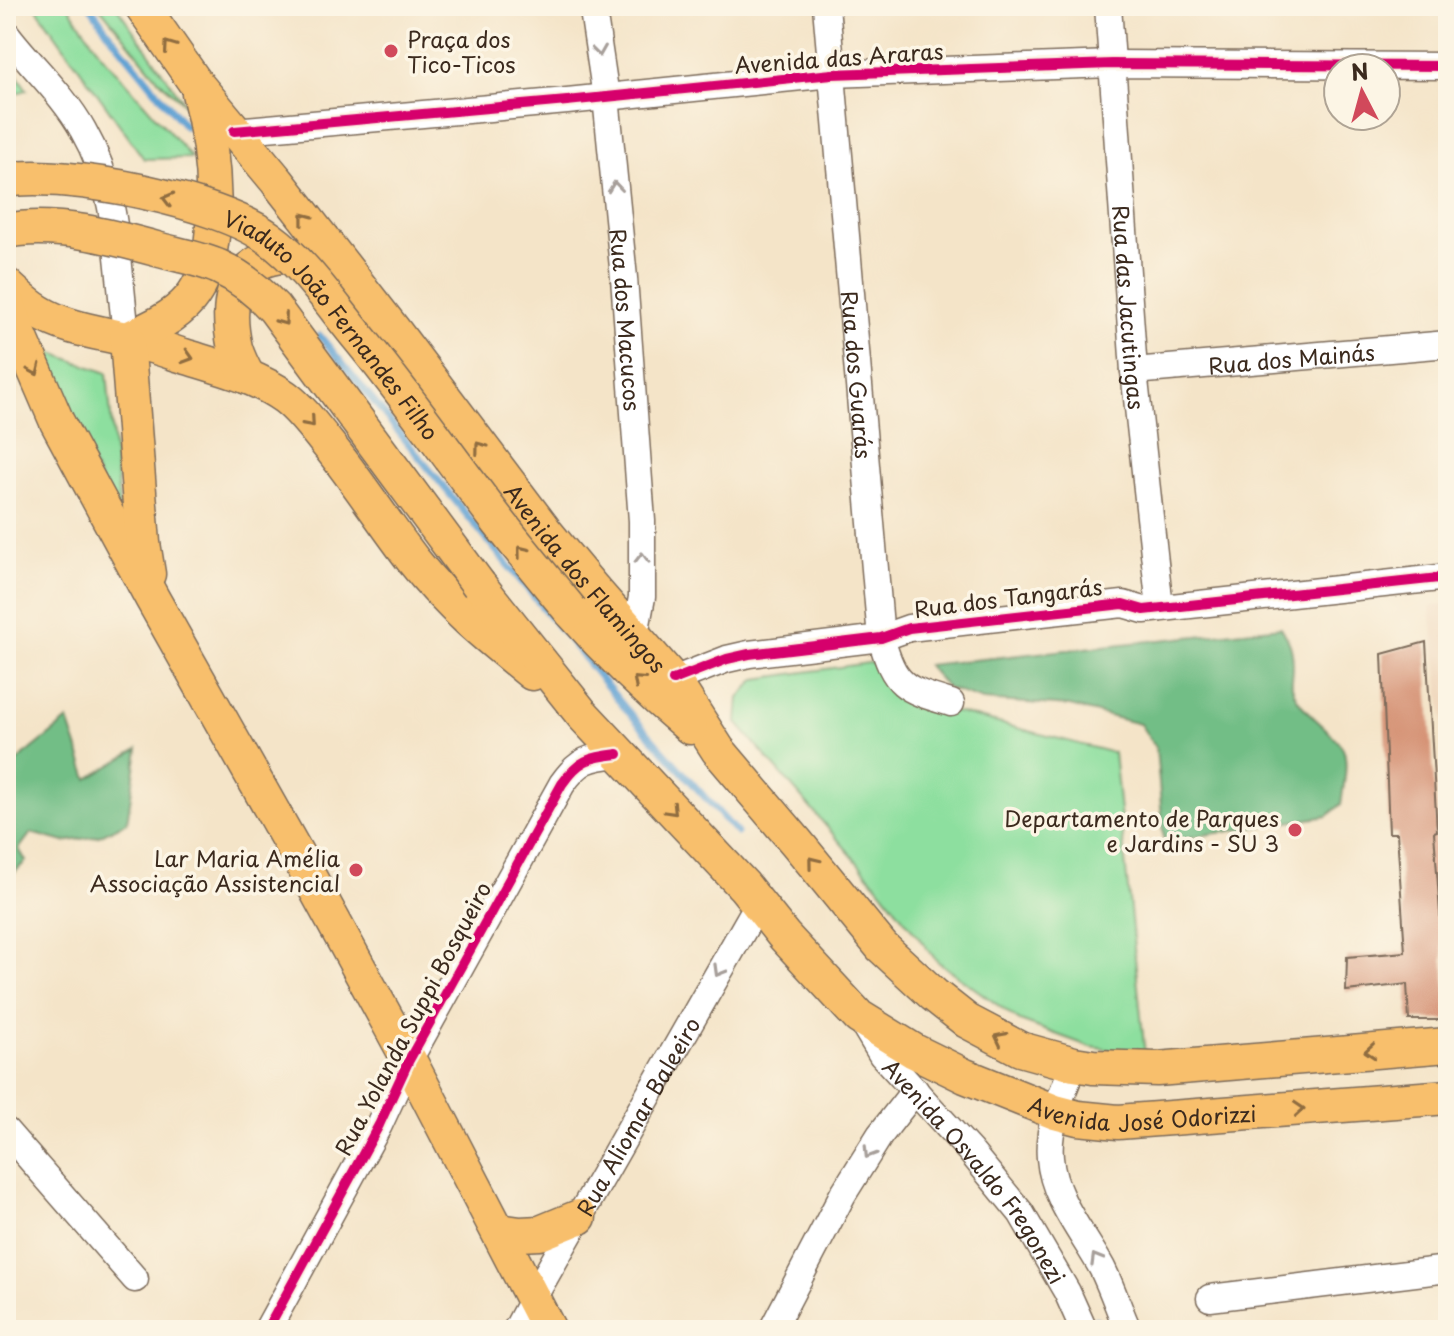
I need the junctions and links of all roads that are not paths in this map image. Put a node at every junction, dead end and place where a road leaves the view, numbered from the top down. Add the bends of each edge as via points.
1 (591, 6) edge
2 (826, 6) edge
3 (1108, 6) edge
4 (145, 7) edge
5 (6, 33) edge
6 (1112, 64) junction
7 (1448, 66) edge
8 (832, 74) junction
9 (197, 85) junction
10 (606, 97) junction
11 (234, 131) junction
12 (6, 180) edge
13 (6, 231) edge
14 (349, 274) junction
15 (6, 285) edge
16 (6, 298) edge
17 (127, 339) junction
18 (1448, 344) edge
19 (1134, 371) junction
20 (248, 377) junction
21 (1448, 577) edge
22 (152, 598) junction
23 (1160, 608) junction
24 (635, 635) junction
25 (881, 638) junction
26 (673, 680) junction
27 (951, 703) dead end
28 (582, 714) junction
29 (718, 750) junction
30 (618, 754) junction
31 (758, 904) junction
32 (859, 1017) junction
33 (1448, 1045) edge
34 (409, 1060) junction
35 (1084, 1065) junction
36 (915, 1090) junction
37 (1448, 1097) edge
38 (1055, 1112) junction
39 (6, 1131) edge
40 (579, 1217) junction
41 (499, 1231) junction
42 (1448, 1269) edge
43 (135, 1279) dead end
44 (533, 1298) junction
45 (1210, 1298) dead end
46 (267, 1330) edge
47 (516, 1330) edge
48 (549, 1330) edge
49 (772, 1330) edge
50 (1084, 1330) edge
51 (1128, 1330) edge

1 -> 10 street, Rua dos Macucos
2 - 8 street, Rua dos Guarás
3 - 6 street, Rua das Jacutingas
9 -> 4 main road, Avenida dos Flamingos
5 - 17 street via 68,108 98,158 116,229
6 - 7 street, Avenida das Araras
6 - 8 street, Avenida das Araras
6 - 19 street, Rua das Jacutingas
8 - 10 street, Avenida das Araras
8 - 25 street, Rua dos Guarás
9 - 11 main road, Avenida dos Flamingos
9 - 17 main road via 211,163 212,242 206,269 182,307
10 - 11 street, Avenida das Araras
24 -> 10 street, Rua dos Macucos via 642,597 642,521
14 -> 11 main road, Avenida dos Flamingos
29 -> 12 main road, Viaduto João Fernandes Filho, bridge via 606,651 298,263 269,238 204,209 142,192 58,178
13 -> 28 main road, Viaduto João Fernandes Filho, bridge via 74,231 145,246 218,267 257,291
14 - 20 main road via 311,257 280,255 246,271 237,283 232,315 236,351
24 -> 14 main road, Avenida dos Flamingos via 544,530
15 - 17 main road via 47,316
16 -> 22 main road via 57,422
17 -> 20 main road
17 - 22 main road
18 - 19 street, Rua dos Mainás
19 - 23 street, Rua das Jacutingas
20 -> 28 main road via 288,399 310,422 411,557 468,622
21 - 23 street, Rua dos Tangarás
22 - 34 main road
23 - 25 street, Rua dos Tangarás via 1123,604 909,628
24 - 26 main road, Avenida dos Flamingos
25 - 26 street, Rua dos Tangarás via 749,654
25 - 27 street, Rua dos Guarás via 898,680
26 - 29 main road, Avenida dos Flamingos
28 - 30 main road, Avenida José Odorizzi
35 -> 29 main road, Avenida dos Flamingos via 1020,1049 967,1021 934,995 882,947
30 -> 31 main road, Avenida José Odorizzi
30 - 34 street, Rua Yolanda Suppi Bosqueiro via 592,757 572,769
31 - 32 main road, Avenida José Odorizzi
31 -> 40 street, Rua Aliomar Baleeiro
32 - 36 street, Avenida Osvaldo Fregonezi via 882,1055
32 - 38 main road, Avenida José Odorizzi via 952,1070
33 -> 35 main road, Avenida José Odorizzi via 1157,1069
34 - 41 main road
34 - 46 street, Rua Yolanda Suppi Bosqueiro
35 - 38 street, Avenida Osvaldo Fregonezi
36 -> 49 street via 843,1194
36 - 50 street, Avenida Osvaldo Fregonezi via 1021,1213
38 -> 37 main road, Avenida José Odorizzi via 1118,1122
51 -> 38 street, Avenida Osvaldo Fregonezi via 1054,1178 1050,1158
39 - 43 street
40 - 41 main road via 540,1233
40 - 44 street, Rua Aliomar Baleeiro
41 - 44 main road
42 - 45 street
44 - 47 street, Rua Aliomar Baleeiro
44 - 48 main road

